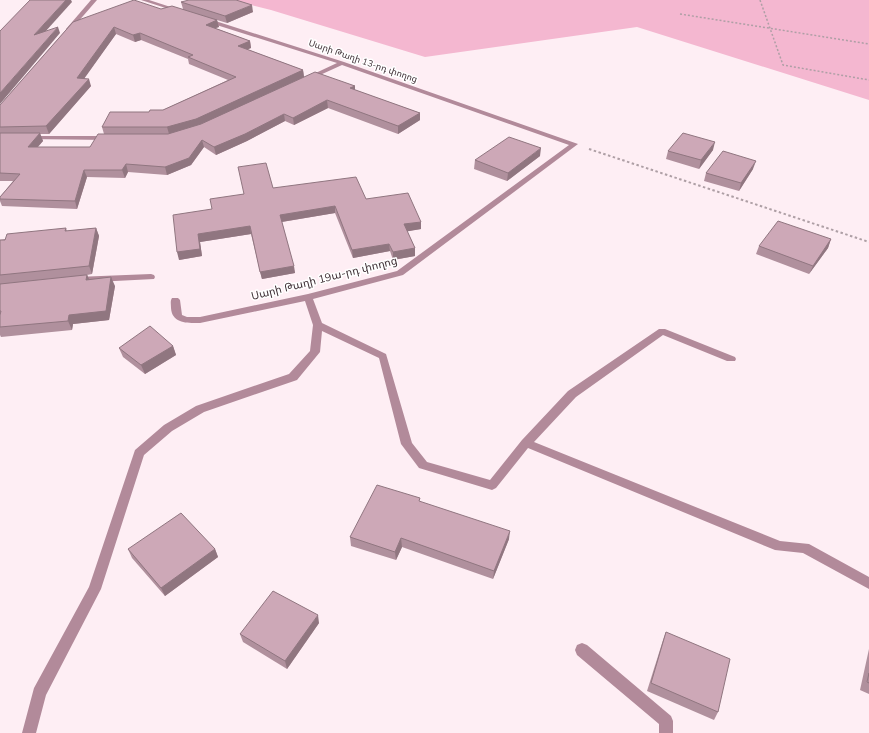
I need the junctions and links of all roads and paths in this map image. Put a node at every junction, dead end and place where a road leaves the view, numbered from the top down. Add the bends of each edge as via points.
1 (94, 0) edge
2 (144, 0) edge
3 (760, 0) edge
4 (680, 14) dead end
5 (190, 15) edge
6 (197, 17) edge
7 (770, 29) junction
8 (64, 35) edge
9 (869, 44) edge
10 (342, 63) junction
11 (869, 80) edge
12 (299, 83) edge
13 (20, 138) edge
14 (114, 138) edge
15 (574, 144) junction
16 (869, 242) edge
17 (151, 277) dead end
18 (66, 281) edge
19 (308, 296) junction
20 (175, 300) dead end
21 (318, 325) junction
22 (731, 359) dead end
23 (526, 443) junction
24 (869, 582) edge
25 (582, 650) dead end
26 (29, 733) edge
27 (666, 733) edge

1 - 8 street
2 - 5 street
3 - 7 path
4 - 7 path
6 - 10 street, Սարի Թաղի 13-րդ փողոց
7 - 9 path
7 - 11 path via 783,65
10 - 12 street
10 - 15 street, Սարի Թաղի 13-րդ փողոց
13 - 14 street
15 - 16 path
15 - 19 street, Սարի Թաղի 19ա-րդ փողոց via 400,273
17 - 18 street
19 - 20 street, Սարի Թաղի 19ա-րդ փողոց via 196,320 179,317
19 - 21 street
21 - 23 street via 383,356 407,444 423,465 492,484
21 - 26 street via 315,352 293,377 200,409 168,428 139,453 95,589 39,693
22 - 23 street via 662,331 572,394
23 - 24 street via 779,546 805,548
25 - 27 street via 666,721

